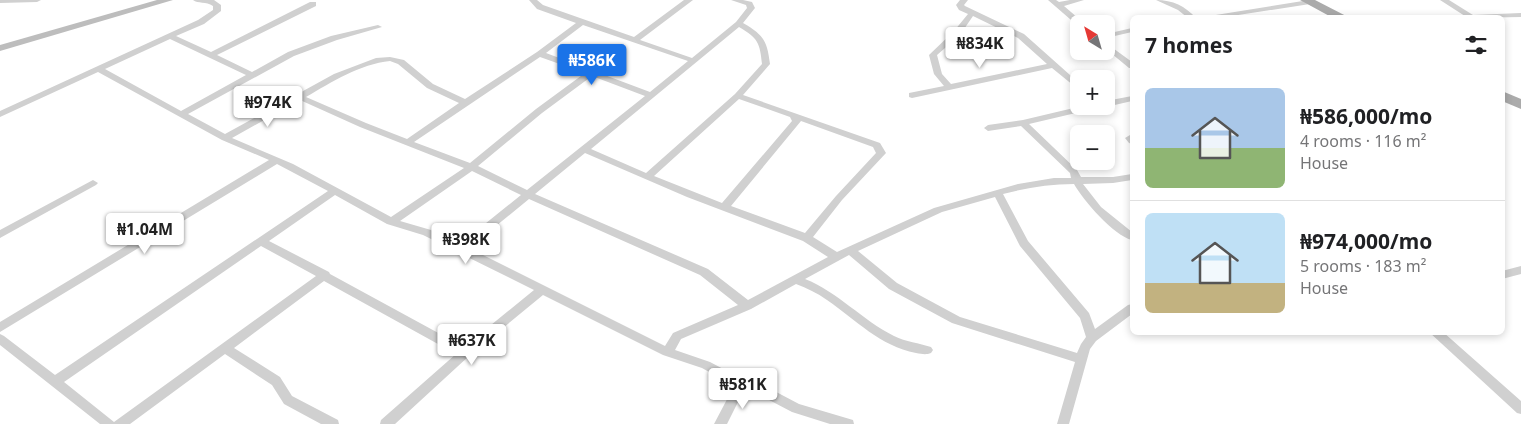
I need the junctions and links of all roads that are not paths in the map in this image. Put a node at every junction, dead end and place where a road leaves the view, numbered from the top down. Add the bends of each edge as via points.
1 (37, 0) edge
2 (156, 0) edge
3 (168, 0) edge
4 (197, 0) edge
5 (533, 0) edge
6 (689, 0) edge
7 (734, 0) edge
8 (964, 0) edge
9 (1080, 0) edge
10 (1160, 0) edge
11 (1311, 0) edge
12 (1444, 0) edge
13 (0, 1) edge
14 (1055, 2) edge
15 (313, 4) dead end
16 (972, 13) junction
17 (1070, 15) edge
18 (1189, 15) edge
19 (1218, 15) edge
20 (1338, 15) edge
21 (1346, 15) edge
22 (1469, 15) edge
23 (1521, 15) edge
24 (1505, 16) edge
25 (582, 22) junction
26 (739, 24) junction
27 (378, 27) dead end
28 (1130, 30) edge
29 (1115, 34) edge
30 (170, 36) junction
31 (635, 40) junction
32 (0, 43) edge
33 (0, 48) edge
34 (1115, 52) edge
35 (541, 54) junction
36 (210, 56) junction
37 (694, 61) junction
38 (1130, 64) edge
39 (1053, 65) junction
40 (100, 70) junction
41 (591, 72) junction
42 (252, 75) junction
43 (1070, 80) edge
44 (949, 87) junction
45 (1505, 91) edge
46 (650, 95) junction
47 (912, 95) dead end
48 (738, 96) junction
49 (300, 97) junction
50 (1505, 97) edge
51 (1130, 99) edge
52 (1521, 99) edge
53 (464, 102) junction
54 (1115, 102) edge
55 (1521, 105) edge
56 (2, 111) edge
57 (1070, 112) edge
58 (182, 114) junction
59 (792, 114) junction
60 (1023, 123) junction
61 (988, 128) dead end
62 (225, 138) junction
63 (408, 142) junction
64 (583, 149) junction
65 (276, 160) junction
66 (471, 166) junction
67 (647, 177) junction
68 (1130, 177) edge
69 (1076, 180) junction
70 (93, 183) dead end
71 (335, 191) junction
72 (998, 192) junction
73 (530, 194) junction
74 (724, 208) junction
75 (391, 222) junction
76 (0, 234) edge
77 (1130, 236) edge
78 (807, 238) junction
79 (260, 241) junction
80 (461, 249) junction
81 (850, 250) junction
82 (836, 258) junction
83 (1521, 270) edge
84 (1505, 272) edge
85 (325, 275) junction
86 (795, 280) junction
87 (542, 290) junction
88 (747, 306) junction
89 (1130, 310) edge
90 (0, 328) edge
91 (1438, 335) edge
92 (1092, 338) junction
93 (0, 339) edge
94 (225, 348) junction
95 (927, 350) dead end
96 (667, 352) junction
97 (465, 354) junction
98 (1081, 359) junction
99 (55, 382) junction
100 (741, 384) junction
101 (1521, 409) edge
102 (109, 424) edge
103 (120, 424) edge
104 (333, 424) edge
105 (386, 424) edge
106 (720, 424) edge
107 (848, 424) edge
108 (1063, 424) edge

1 - 13 street
2 - 32 main road
3 - 33 main road
4 - 30 street via 209,0 217,5 217,11
5 - 25 street via 540,7
6 - 31 street
7 - 26 street via 749,4 751,8
8 - 16 street via 960,5
9 - 14 street
10 - 18 street
11 - 19 street
11 - 20 main road
11 - 21 main road
12 - 22 street
14 - 17 street
15 - 36 street
16 - 39 street via 1021,36
16 - 44 street via 957,33 933,55 938,74
23 - 24 street
25 - 31 street
25 - 35 street
26 - 37 street
26 - 48 street via 759,36 766,64
27 - 42 street via 313,45
28 - 29 street
30 - 36 street
30 - 40 street
31 - 37 street
34 - 38 street
35 - 41 street
35 - 53 street
36 - 42 street
37 - 46 street
39 - 43 street
39 - 44 street
40 - 56 street
40 - 58 street
41 - 46 street
41 - 66 street
42 - 58 street
44 - 47 street
45 - 52 main road
46 - 64 street
48 - 59 street
48 - 67 street
49 - 53 street via 350,69 390,59 401,62 430,86
49 - 62 street
49 - 63 street
50 - 55 main road
51 - 54 street
53 - 63 street
57 - 60 street
58 - 62 street
59 - 74 street via 797,121
59 - 78 street via 877,145 881,153
60 - 61 street
60 - 69 street via 1074,172
62 - 65 street
63 - 66 street
64 - 67 street
64 - 73 street
65 - 71 street
65 - 90 street
66 - 73 street
66 - 75 street
67 - 74 street
68 - 69 street
69 - 72 street
69 - 77 street via 1085,196
70 - 76 street
71 - 75 street
71 - 79 street
72 - 81 street via 938,210
72 - 92 street via 1024,243 1085,316
73 - 80 street
73 - 88 street via 556,209 704,272
74 - 78 street
75 - 80 street via 427,232
78 - 82 street
79 - 85 street
79 - 99 street
80 - 87 street
81 - 82 street
81 - 98 street via 893,286 956,320
82 - 86 street
83 - 84 street
85 - 94 street
85 - 97 street
86 - 88 street
86 - 95 street via 810,284 841,303 874,332 906,347
87 - 96 street
87 - 97 street
88 - 96 street via 677,336
89 - 92 street
91 - 101 street
92 - 98 street
93 - 99 street
94 - 103 street
94 - 104 street via 276,381 288,400
96 - 100 street via 706,365
97 - 105 street
98 - 108 street
99 - 102 street
100 - 106 street
100 - 107 street via 759,389 796,408

